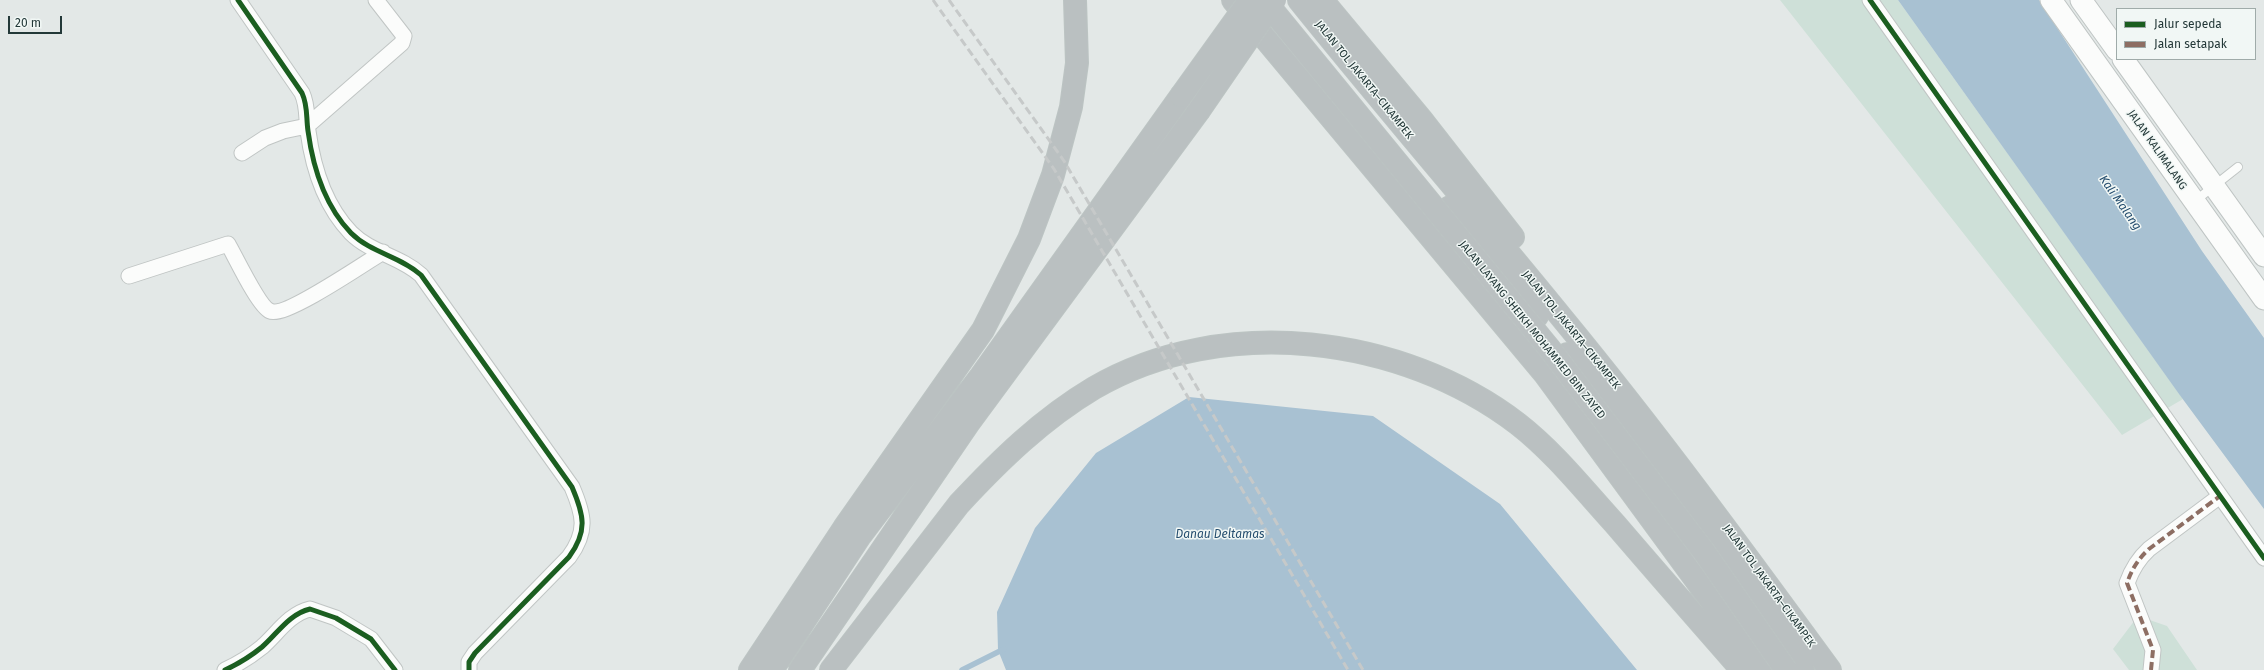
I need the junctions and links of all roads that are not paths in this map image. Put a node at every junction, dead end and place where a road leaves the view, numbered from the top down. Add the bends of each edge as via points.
1 (238, 0) edge
2 (376, 0) edge
3 (1076, 0) edge
4 (1233, 0) edge
5 (1250, 0) edge
6 (1264, 0) edge
7 (1275, 0) edge
8 (1284, 0) edge
9 (1299, 0) edge
10 (1322, 0) edge
11 (1870, 0) edge
12 (2051, 0) edge
13 (2081, 0) edge
14 (2116, 49) edge
15 (2124, 60) edge
16 (307, 126) junction
17 (242, 153) dead end
18 (2238, 167) dead end
19 (2213, 185) junction
20 (2194, 201) junction
21 (382, 252) junction
22 (2264, 256) edge
23 (130, 276) dead end
24 (2264, 299) edge
25 (1563, 318) junction
26 (2220, 496) junction
27 (852, 532) junction
28 (2264, 558) edge
29 (467, 669) edge
30 (224, 670) edge
31 (395, 670) edge
32 (750, 670) edge
33 (772, 670) edge
34 (800, 670) edge
35 (831, 670) edge
36 (1742, 670) edge
37 (1762, 670) edge
38 (1786, 670) edge
39 (1803, 670) edge
40 (1830, 670) edge
41 (2151, 670) edge

1 - 16 street via 302,93 307,103
2 - 16 street via 402,34 404,41
3 - 27 highway via 1077,63 1071,107 1053,175 1029,239 983,330
4 - 37 highway via 1544,373
5 - 27 highway, bridge via 981,376
6 - 38 highway, JALAN LAYANG SHEIKH MOHAMMED BIN ZAYED, bridge via 1549,348 1705,553
7 - 34 highway, bridge via 1198,112 968,424
8 - 39 highway, JALAN LAYANG SHEIKH MOHAMMED BIN ZAYED via 1704,527
9 - 25 highway, JALAN TOL JAKARTA–CIKAMPEK
10 - 25 highway via 1421,119 1536,267
11 - 26 street
12 - 20 main road, JALAN KALIMALANG
13 - 14 main road
15 - 19 main road
16 - 17 street via 266,138
16 - 21 street via 324,194 342,224 372,249
18 - 19 lane
19 - 20 lane
19 - 22 main road
20 - 24 main road, JALAN KALIMALANG
21 - 23 street via 297,305 277,312 269,311 260,301 228,244
21 - 29 street via 405,262 421,275 572,487 580,504 583,522 577,546 475,653
25 - 40 highway, JALAN TOL JAKARTA–CIKAMPEK via 1711,506
26 - 28 street
26 - 41 street via 2149,549 2132,570 2127,583 2153,650
27 - 32 highway
27 - 33 highway
30 - 31 street via 237,665 262,647 296,615 310,609 336,618 371,639
35 - 36 highway via 959,504 994,467 1043,422 1096,387 1145,366 1210,348 1271,343 1362,351 1388,358 1452,383 1495,407 1520,426 1564,467

